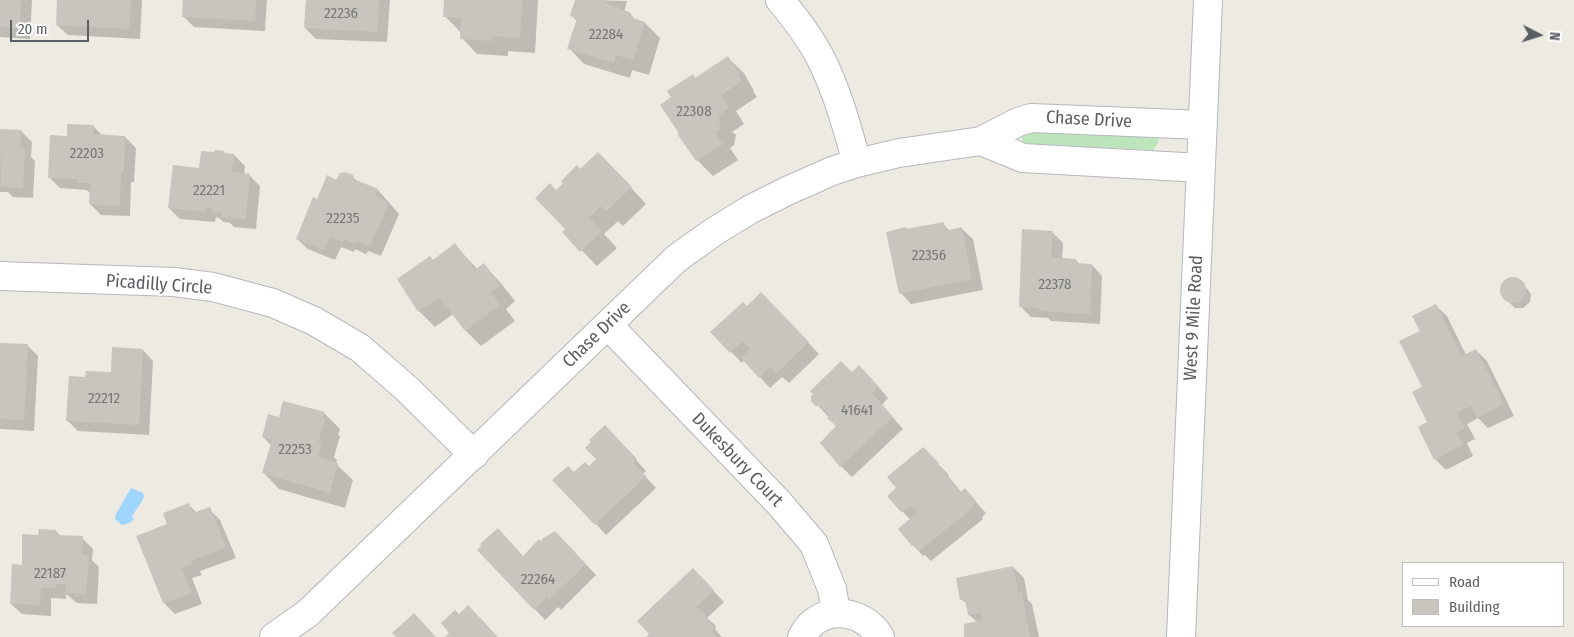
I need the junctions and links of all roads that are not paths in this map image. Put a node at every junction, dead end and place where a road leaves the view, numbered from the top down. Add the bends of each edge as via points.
1 (780, 0) edge
2 (1208, 0) edge
3 (1203, 125) junction
4 (981, 142) junction
5 (857, 162) junction
6 (1201, 168) junction
7 (0, 276) edge
8 (608, 325) junction
9 (474, 455) junction
10 (836, 613) junction
11 (274, 637) edge
12 (802, 637) edge
13 (880, 637) edge
14 (1181, 637) edge

1 - 5 street via 802,26 820,58
2 - 3 street, West 9 Mile Road
3 - 4 street, Chase Drive via 1030,118
3 - 6 street, West 9 Mile Road
4 - 5 street, Chase Drive
4 - 6 street, Chase Drive via 1024,158
5 - 8 street, Chase Drive via 787,191 715,231 677,258
6 - 14 street, West 9 Mile Road
7 - 9 street, Picadilly Circle via 174,282 213,287 273,303 314,321 360,348
8 - 9 street, Chase Drive
8 - 10 street, Dukesbury Court via 779,503 814,544 832,589
9 - 11 street, Chase Drive via 308,614
10 - 12 street via 811,624
10 - 13 street via 851,614 864,620

